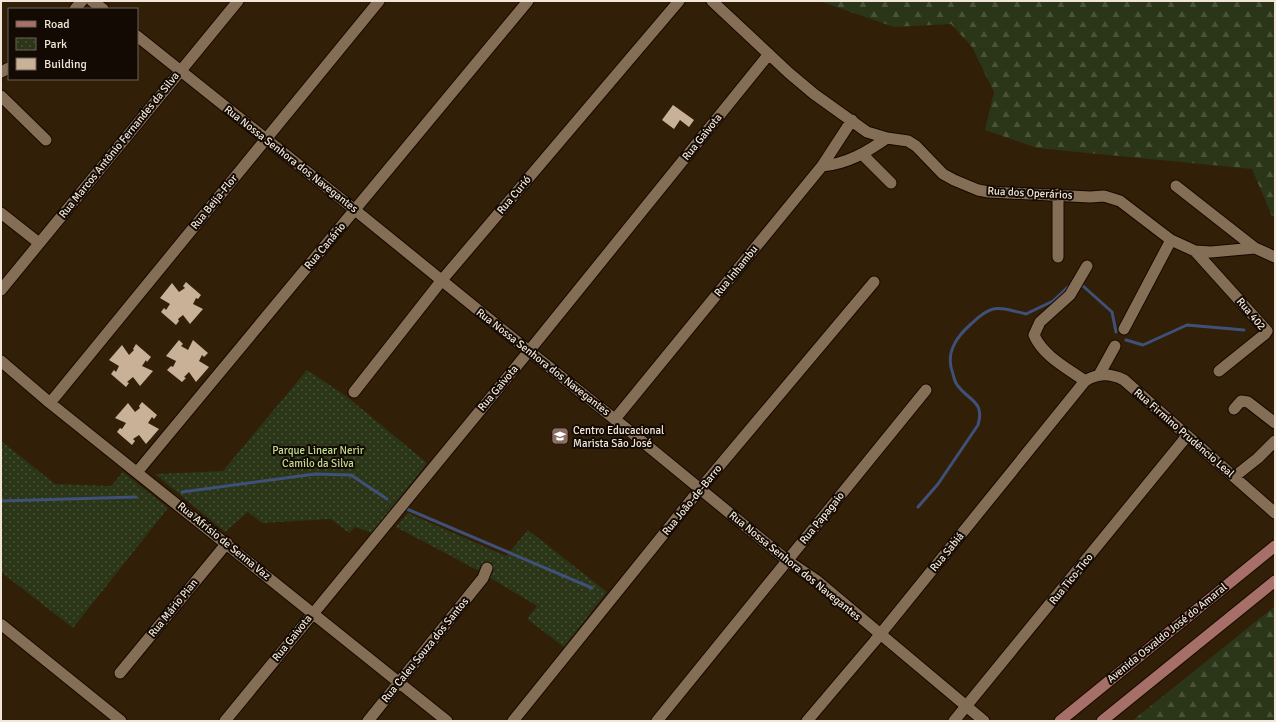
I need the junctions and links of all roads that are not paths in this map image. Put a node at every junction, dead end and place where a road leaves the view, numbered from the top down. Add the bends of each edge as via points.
1 (92, 1) edge
2 (238, 1) edge
3 (379, 1) edge
4 (528, 1) edge
5 (712, 1) edge
6 (675, 2) edge
7 (102, 8) edge
8 (138, 37) edge
9 (769, 54) junction
10 (180, 69) junction
11 (1, 96) edge
12 (852, 120) junction
13 (887, 138) junction
14 (265, 139) junction
15 (46, 140) dead end
16 (863, 155) junction
17 (822, 166) junction
18 (891, 183) dead end
19 (1176, 186) dead end
20 (1058, 194) junction
21 (355, 210) junction
22 (1, 213) edge
23 (1171, 240) junction
24 (39, 243) junction
25 (1255, 248) junction
26 (1194, 251) junction
27 (1058, 257) dead end
28 (1275, 257) edge
29 (1087, 266) dead end
30 (442, 280) junction
31 (874, 282) dead end
32 (1, 290) edge
33 (1124, 329) dead end
34 (1114, 346) dead end
35 (529, 351) junction
36 (1, 361) edge
37 (1219, 370) dead end
38 (1099, 375) junction
39 (1085, 381) junction
40 (926, 390) dead end
41 (354, 392) dead end
42 (50, 402) junction
43 (1234, 409) dead end
44 (616, 419) junction
45 (1275, 423) edge
46 (1187, 436) junction
47 (1275, 441) edge
48 (138, 471) junction
49 (1234, 477) junction
50 (700, 489) junction
51 (1275, 513) edge
52 (227, 543) junction
53 (1275, 546) edge
54 (788, 560) junction
55 (485, 573) dead end
56 (1275, 581) edge
57 (313, 613) junction
58 (2, 625) edge
59 (880, 634) junction
60 (120, 673) dead end
61 (399, 682) junction
62 (966, 706) junction
63 (1069, 713) junction
64 (121, 721) edge
65 (225, 721) edge
66 (368, 721) edge
67 (447, 721) edge
68 (513, 721) edge
69 (657, 721) edge
70 (807, 721) edge
71 (954, 721) edge
72 (984, 721) edge
73 (991, 721) edge
74 (1055, 721) edge
75 (1060, 721) edge
76 (1102, 721) edge

1 - 7 street
2 - 10 street, Rua Marcos Antônio Fernandes da Silva
3 - 14 street, Rua Beija-Flor
4 - 21 street, Rua Canário
5 - 9 street, Rua dos Operários
6 - 30 street, Rua Curió
8 - 10 street, Rua Nossa Senhora dos Navegantes
9 - 12 street, Rua dos Operários via 802,84
9 - 35 street, Rua Gaivota
10 - 14 street, Rua Nossa Senhora dos Navegantes
10 - 24 street, Rua Marcos Antônio Fernandes da Silva
11 - 15 street
12 - 13 street, Rua dos Operários via 867,132
12 - 17 street, Rua Inhambu
13 - 16 street
13 - 20 street, Rua dos Operários via 908,141 943,174 978,190
14 - 21 street, Rua Nossa Senhora dos Navegantes
14 - 42 street, Rua Beija-Flor
16 - 17 street
16 - 18 street
17 - 44 street, Rua Inhambu
19 - 25 street
20 - 23 street, Rua dos Operários via 1104,196 1120,201
20 - 27 street
21 - 30 street, Rua Nossa Senhora dos Navegantes
21 - 48 street, Rua Canário
22 - 24 street
23 - 26 street, Rua dos Operários
23 - 33 street
24 - 32 street, Rua Marcos Antônio Fernandes da Silva
25 - 26 street, Rua dos Operários
25 - 28 street, Rua dos Operários
26 - 37 street, Rua 402 via 1267,331
29 - 39 street via 1070,295 1040,322 1034,335 1038,345
30 - 35 street, Rua Nossa Senhora dos Navegantes
30 - 41 street, Rua Curió
31 - 50 street, Rua João-de-Barro
34 - 38 street
35 - 44 street, Rua Nossa Senhora dos Navegantes
35 - 57 street, Rua Gaivota
36 - 42 street, Rua Afrísio de Senna Vaz
38 - 39 street, Rua Firmino Prudêncio Leal
38 - 46 street, Rua Firmino Prudêncio Leal via 1116,376 1124,380
39 - 59 street, Rua Sabiá
40 - 54 street, Rua Papagaio
42 - 48 street, Rua Afrísio de Senna Vaz
43 - 45 street via 1241,401 1248,402
44 - 50 street, Rua Nossa Senhora dos Navegantes
46 - 49 street, Rua Firmino Prudêncio Leal
46 - 62 street, Rua Tico-Tico
47 - 49 street
48 - 52 street, Rua Afrísio de Senna Vaz
49 - 51 street, Rua Firmino Prudêncio Leal
50 - 54 street, Rua Nossa Senhora dos Navegantes
50 - 68 street, Rua João-de-Barro
52 - 57 street, Rua Afrísio de Senna Vaz
52 - 60 street, Rua Mário Pian
53 - 63 main road, Avenida Osvaldo José do Amaral
54 - 59 street, Rua Nossa Senhora dos Navegantes
54 - 69 street, Rua Papagaio
55 - 61 street, Rua Caleu Souza dos Santos
56 - 76 main road
57 - 61 street, Rua Afrísio de Senna Vaz
57 - 65 street, Rua Gaivota
58 - 64 street
59 - 62 street, Rua Nossa Senhora dos Navegantes
59 - 70 street, Rua Sabiá
61 - 66 street, Rua Caleu Souza dos Santos
61 - 67 street, Rua Afrísio de Senna Vaz
62 - 71 street, Rua Tico-Tico
62 - 72 street, Rua Nossa Senhora dos Navegantes
62 - 73 street, Rua Nossa Senhora dos Navegantes
63 - 74 street
63 - 75 main road, Avenida Osvaldo José do Amaral

